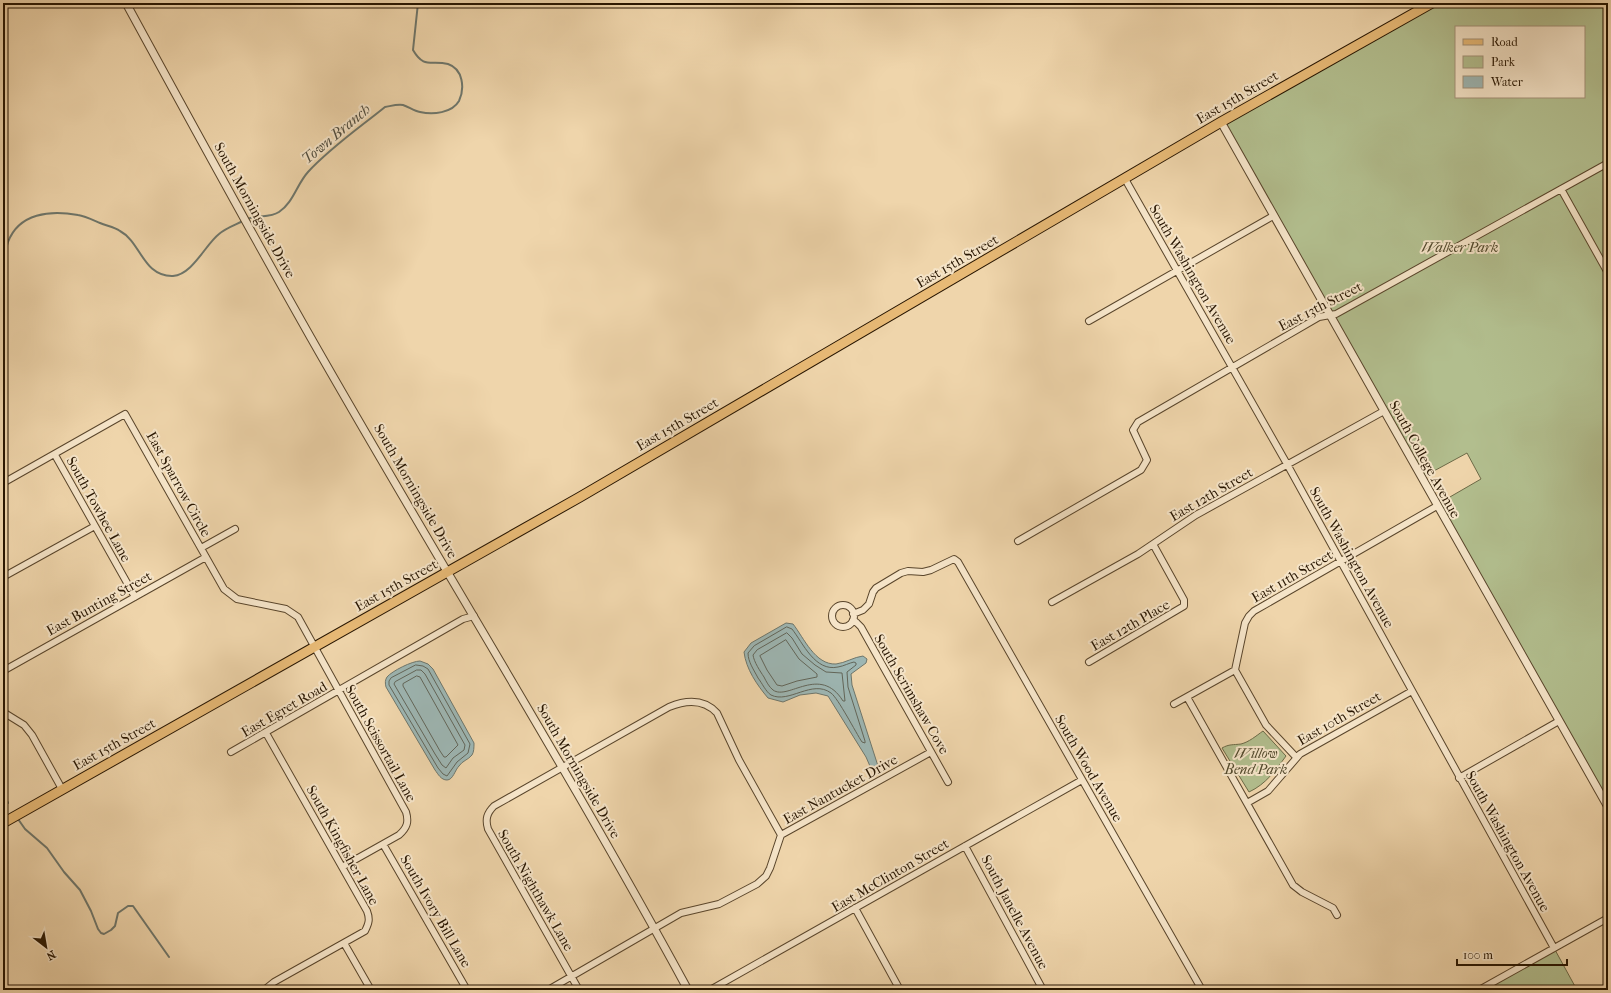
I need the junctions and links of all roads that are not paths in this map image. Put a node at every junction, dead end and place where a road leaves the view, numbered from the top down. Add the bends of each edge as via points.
1 (126, 3) edge
2 (1432, 3) edge
3 (1221, 122) junction
4 (1608, 163) edge
5 (1125, 179) junction
6 (1561, 189) junction
7 (1273, 216) junction
8 (1177, 271) junction
9 (1608, 273) edge
10 (1329, 315) junction
11 (1089, 321) dead end
12 (1232, 367) junction
13 (1384, 411) junction
14 (55, 455) junction
15 (1287, 464) junction
16 (3, 483) edge
17 (1437, 506) junction
18 (94, 526) junction
19 (235, 529) dead end
20 (1018, 541) dead end
21 (1153, 544) junction
22 (201, 548) junction
23 (206, 557) junction
24 (1341, 561) junction
25 (448, 572) junction
26 (3, 577) edge
27 (135, 597) junction
28 (1052, 602) dead end
29 (474, 616) junction
30 (853, 617) joint
31 (315, 647) junction
32 (1088, 662) dead end
33 (1235, 670) junction
34 (3, 671) edge
35 (338, 691) junction
36 (1412, 691) junction
37 (1187, 697) junction
38 (1174, 704) dead end
39 (3, 712) edge
40 (1559, 721) junction
41 (266, 733) junction
42 (231, 752) dead end
43 (931, 752) junction
44 (1296, 757) junction
45 (562, 768) junction
46 (1459, 778) junction
47 (1082, 780) junction
48 (948, 782) dead end
49 (62, 789) junction
50 (1247, 803) junction
51 (1608, 807) edge
52 (3, 823) edge
53 (781, 835) junction
54 (383, 844) junction
55 (965, 846) junction
56 (342, 867) junction
57 (855, 908) junction
58 (1337, 915) dead end
59 (1608, 918) edge
60 (655, 929) junction
61 (344, 943) junction
62 (1554, 948) junction
63 (572, 976) junction
64 (264, 990) edge
65 (371, 990) edge
66 (467, 990) edge
67 (548, 990) edge
68 (580, 990) edge
69 (688, 990) edge
70 (710, 990) edge
71 (900, 990) edge
72 (1043, 990) edge
73 (1202, 990) edge
74 (1479, 990) edge

1 - 25 street, South Morningside Drive via 311,339
2 - 3 main road, East 15th Street
3 - 5 main road, East 15th Street
3 - 7 street, South College Avenue
4 - 6 street, East 13th Street
5 - 8 street, South Washington Avenue
5 - 25 main road, East 15th Street
6 - 9 street
6 - 10 street, East 13th Street via 1336,314
7 - 8 street
7 - 10 street, South College Avenue
8 - 11 street
8 - 12 street, South Washington Avenue
10 - 12 street, East 13th Street via 1320,317
10 - 13 street, South College Avenue
12 - 15 street, South Washington Avenue
12 - 20 street, East 13th Street via 1138,422 1134,430 1147,460 1141,470
13 - 15 street, East 12th Street
13 - 17 street, South College Avenue
14 - 16 street, East Sparrow Circle
14 - 18 street, South Towhee Lane
14 - 22 street, East Sparrow Circle via 125,414
15 - 21 street, East 12th Street via 1196,515
15 - 24 street, South Washington Avenue
17 - 24 street, East 11th Street
17 - 40 street, South College Avenue
18 - 26 street
18 - 27 street, South Towhee Lane
19 - 22 street
21 - 28 street, East 12th Street
21 - 32 street, East 12th Place via 1184,600 1184,606
22 - 23 street, East Sparrow Circle
23 - 27 street, East Bunting Street
23 - 31 street, East Sparrow Circle via 224,589 238,599 286,609 298,617
24 - 33 street, East 11th Street via 1249,616 1245,623
24 - 36 street, South Washington Avenue
25 - 29 street, South Morningside Drive
25 - 31 main road, East 15th Street
27 - 34 street, East Bunting Street
29 - 35 street, East Egret Road via 463,619
29 - 45 street, South Morningside Drive
30 - 43 street, South Scrimshaw Cove
30 - 47 street, South Wood Avenue via 869,604 876,588 908,571 931,570 954,559
31 - 35 street, South Scissortail Lane
31 - 49 main road, East 15th Street
33 - 37 street
33 - 44 street via 1266,725
35 - 41 street, East Egret Road
35 - 54 street, South Scissortail Lane via 408,818 404,830
36 - 44 street, East 10th Street
36 - 46 street, South Washington Avenue
37 - 38 street
37 - 50 street
39 - 49 street via 24,725 32,735
40 - 46 street
40 - 51 street, South College Avenue
41 - 42 street, East Egret Road
41 - 56 street, South Kingfisher Lane
43 - 48 street, South Scrimshaw Cove
43 - 53 street, East Nantucket Drive
44 - 50 street, East 10th Street via 1268,791
45 - 53 street via 669,707 697,702 711,707 717,713 739,760
45 - 60 street, South Morningside Drive
45 - 63 street, South Nighthawk Lane via 494,806 489,811 486,823
46 - 62 street, South Washington Avenue
47 - 55 street, East McClinton Street
47 - 73 street, South Wood Avenue
49 - 52 main road, East 15th Street
50 - 58 street via 1293,884 1302,892 1333,908
53 - 60 street, East Nantucket Drive via 774,861 766,876 757,884 719,904 681,913
54 - 56 street, South Scissortail Lane
54 - 66 street, South Ivory Bill Lane
55 - 57 street, East McClinton Street
55 - 72 street, South Janelle Avenue
56 - 61 street, South Kingfisher Lane via 369,918 365,930
57 - 70 street, East McClinton Street
57 - 71 street
59 - 62 street
60 - 63 street, East Nantucket Drive
60 - 69 street, South Morningside Drive
61 - 64 street, South Kingfisher Lane
61 - 65 street
62 - 74 street
63 - 67 street, East Nantucket Drive
63 - 68 street, South Nighthawk Lane

